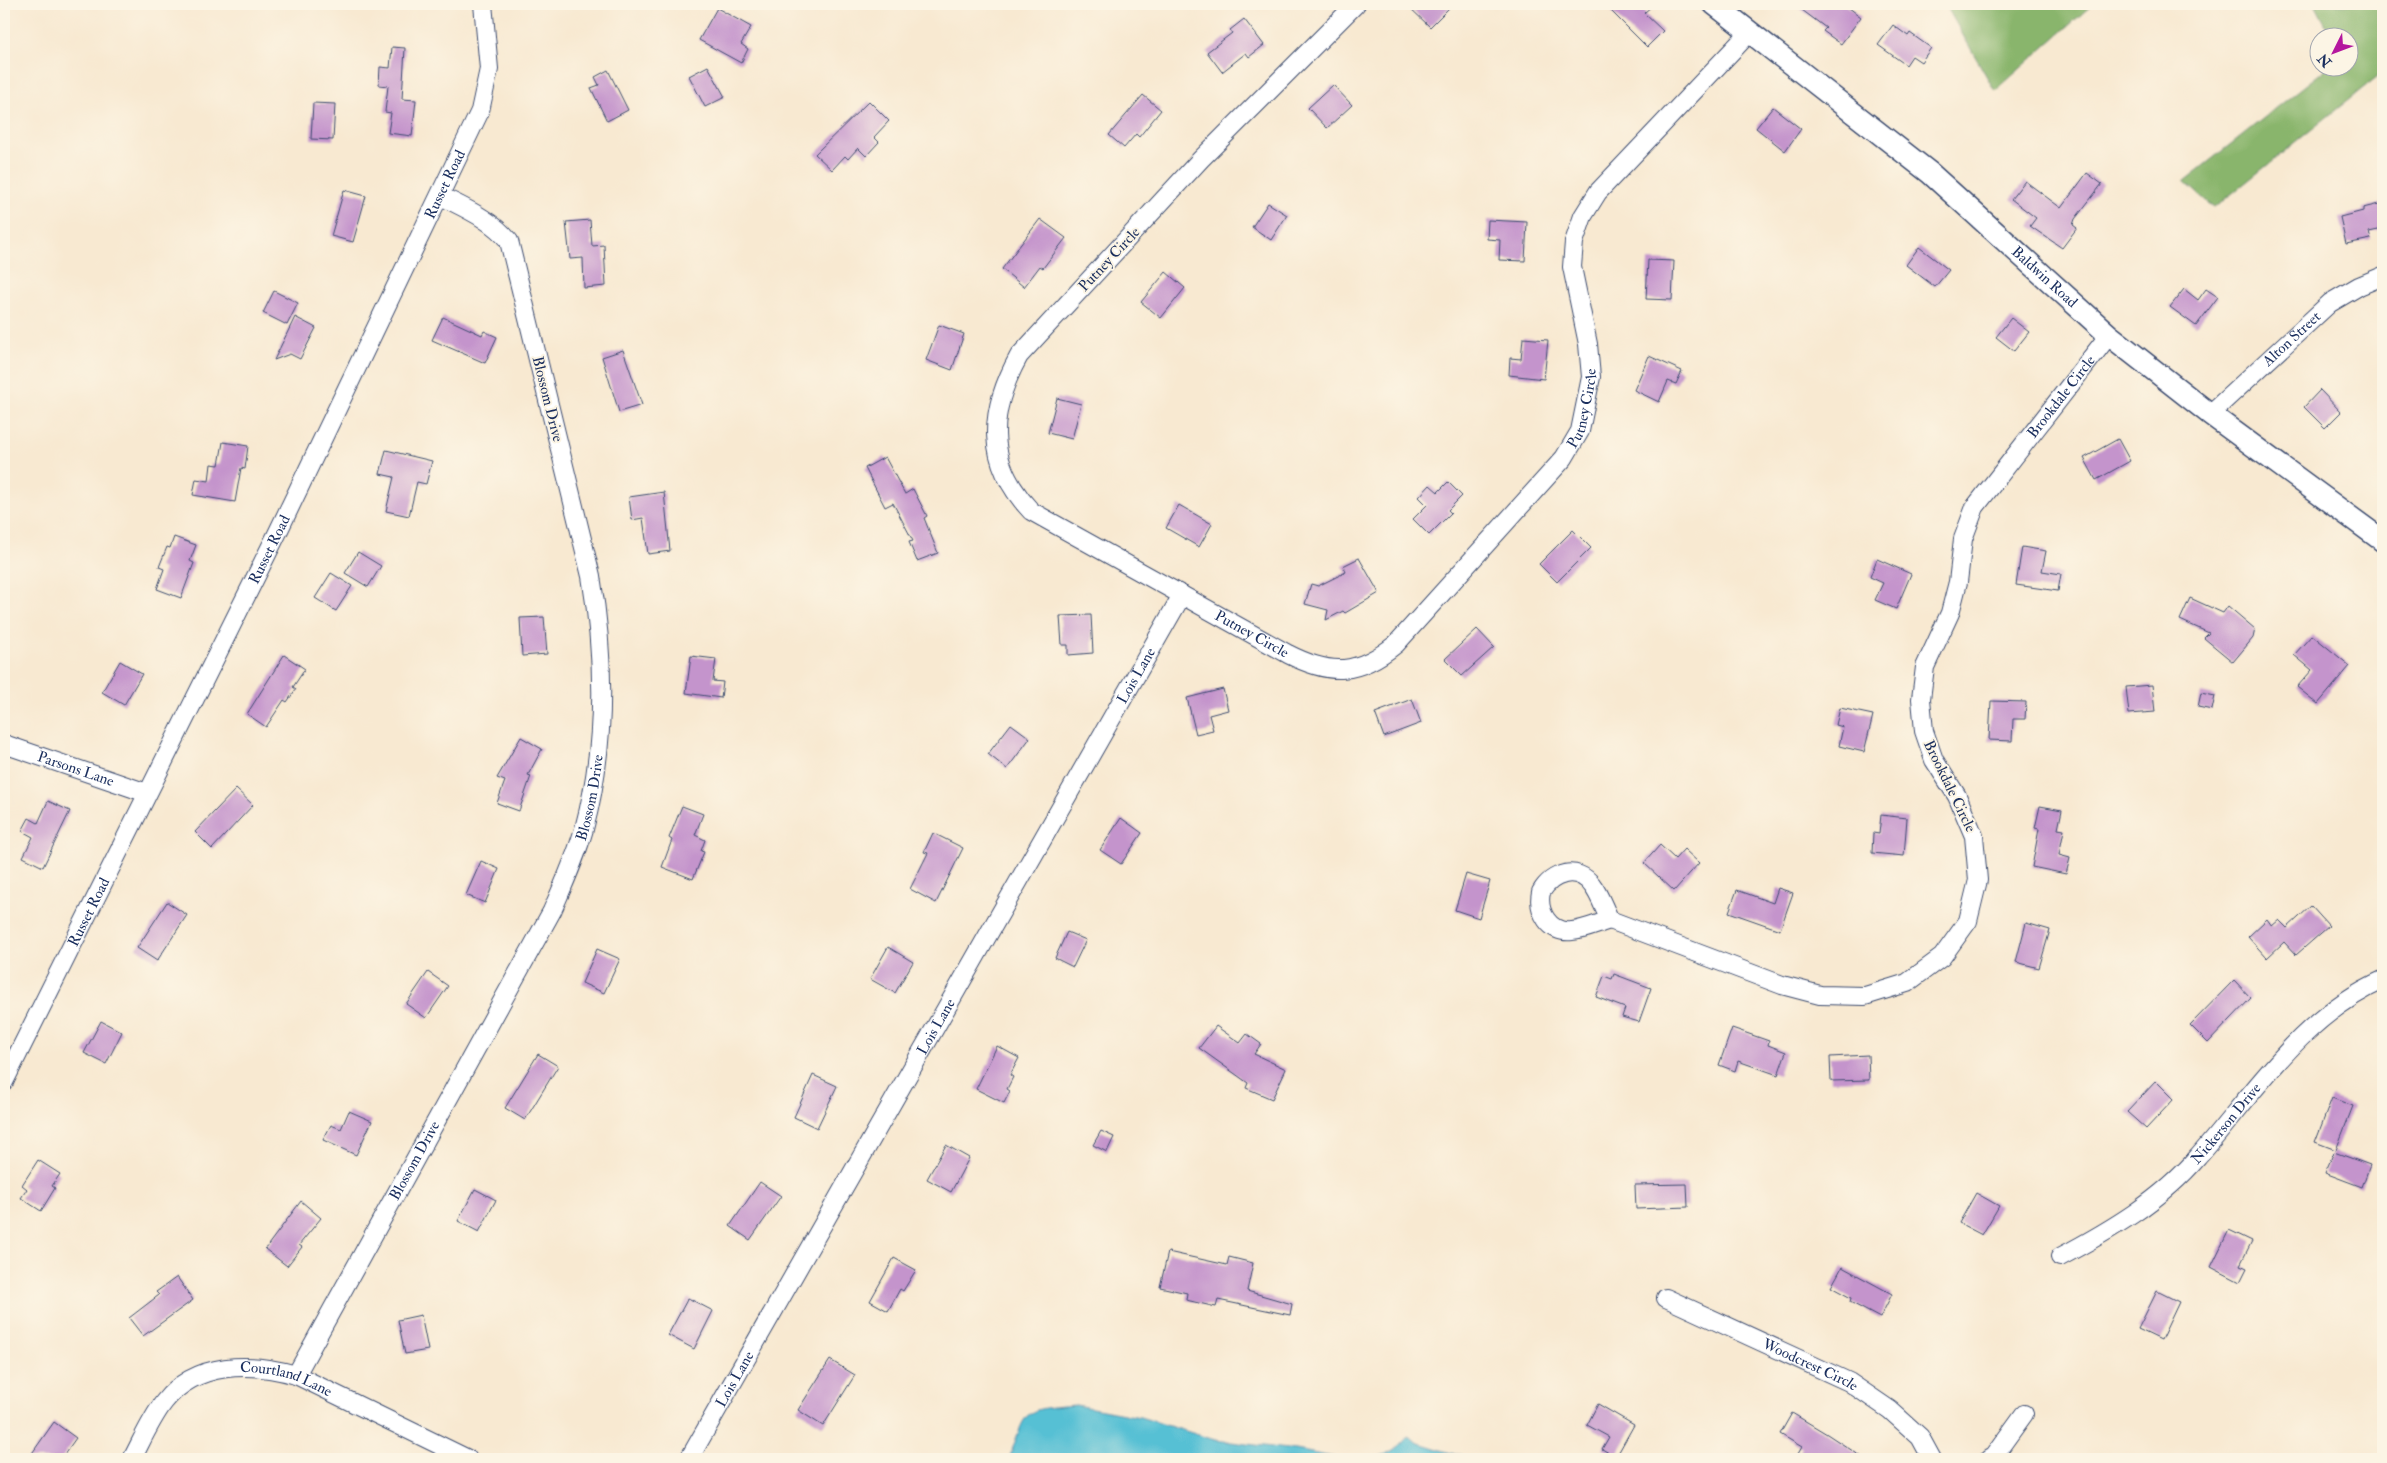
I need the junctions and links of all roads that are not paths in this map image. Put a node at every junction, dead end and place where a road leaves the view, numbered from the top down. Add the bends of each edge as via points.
1 (484, 4) edge
2 (1356, 4) edge
3 (1714, 4) edge
4 (1750, 32) junction
5 (441, 196) junction
6 (2383, 276) edge
7 (2109, 335) junction
8 (2210, 414) junction
9 (2383, 541) edge
10 (1182, 595) junction
11 (4, 744) edge
12 (147, 793) junction
13 (1610, 920) dead end
14 (2383, 980) edge
15 (4, 1082) edge
16 (2060, 1257) dead end
17 (1666, 1298) dead end
18 (296, 1375) junction
19 (2024, 1414) dead end
20 (132, 1459) edge
21 (468, 1459) edge
22 (689, 1459) edge
23 (1932, 1459) edge
24 (1989, 1459) edge

1 - 5 street, Russet Road via 489,68 480,112
2 - 10 street, Putney Circle via 1201,159 1019,356 1002,391 995,436 999,459 1016,495 1031,511
3 - 4 street, Baldwin Road
4 - 7 street, Baldwin Road via 1930,173
4 - 10 street, Putney Circle via 1598,192 1583,216 1574,242 1572,267 1588,344 1590,377 1580,431 1568,451 1396,644 1356,668 1342,670 1310,666
5 - 12 street, Russet Road
5 - 18 street, Blossom Drive via 484,218 509,241 591,576 598,620 600,732 584,829 552,911
6 - 8 street, Alton Street via 2330,303
7 - 8 street, Baldwin Road
7 - 13 street, Brookdale Circle via 1975,507 1963,539 1958,582 1950,613 1925,667 1921,699 1924,731 1934,760 1957,796 1974,836 1978,880 1968,921 1942,957 1907,983 1864,996 1820,995 1782,985
8 - 9 street, Baldwin Road
10 - 22 street, Lois Lane
11 - 12 street, Parsons Lane
12 - 15 street, Russet Road
14 - 16 street, Nickerson Drive via 2336,1006 2304,1033 2197,1158 2159,1194 2102,1234
17 - 23 street, Woodcrest Circle via 1850,1382 1890,1410 1920,1437
18 - 20 street, Courtland Lane via 274,1368 238,1366 194,1377 164,1402
18 - 21 street, Courtland Lane
19 - 24 street

